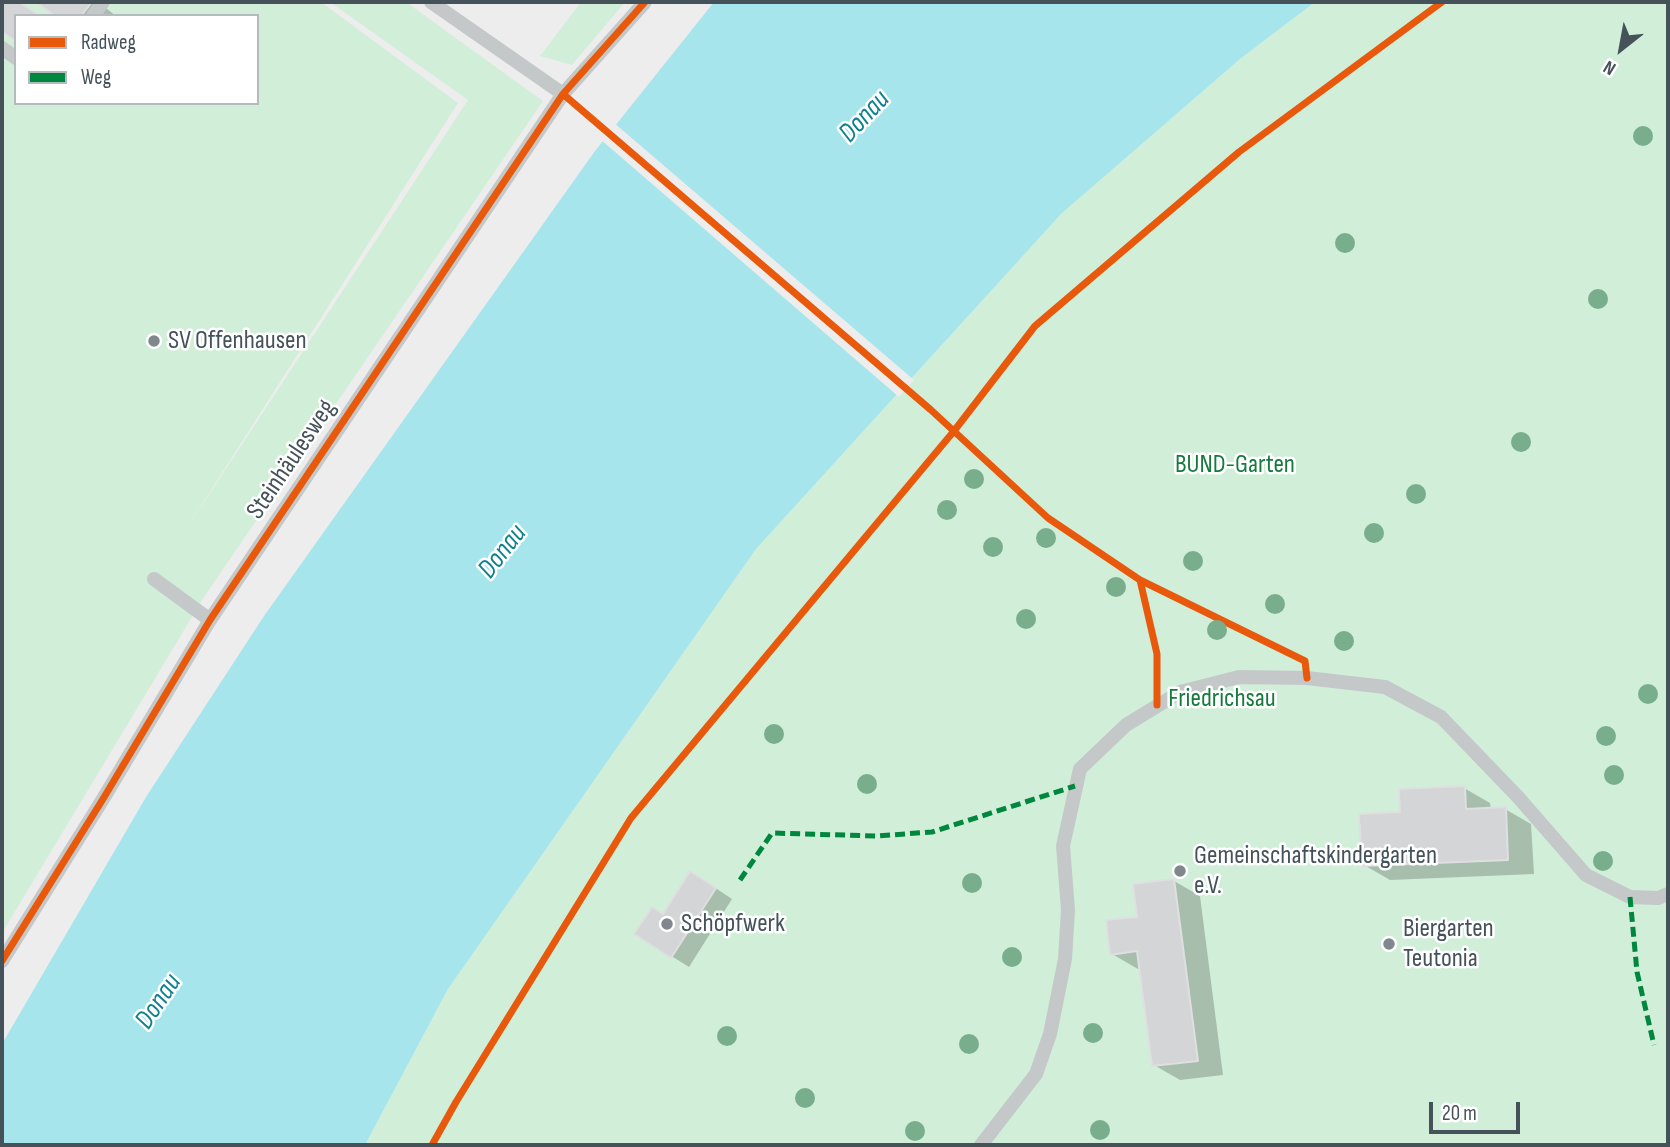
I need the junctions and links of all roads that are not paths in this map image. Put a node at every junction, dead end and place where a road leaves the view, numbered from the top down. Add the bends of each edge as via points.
1 (430, 2) edge
2 (645, 2) edge
3 (562, 94) junction
4 (154, 579) dead end
5 (209, 620) junction
6 (1668, 894) edge
7 (2, 961) edge
8 (981, 1145) edge

1 - 3 lane
2 - 3 lane, Steinhäulesweg
3 - 5 lane, Steinhäulesweg
4 - 5 lane
5 - 7 lane, Steinhäulesweg
6 - 8 lane via 1630,897 1586,875 1441,717 1385,687 1249,676 1180,692 1126,725 1080,769 1063,846 1068,910 1065,959 1050,1034 1036,1074

